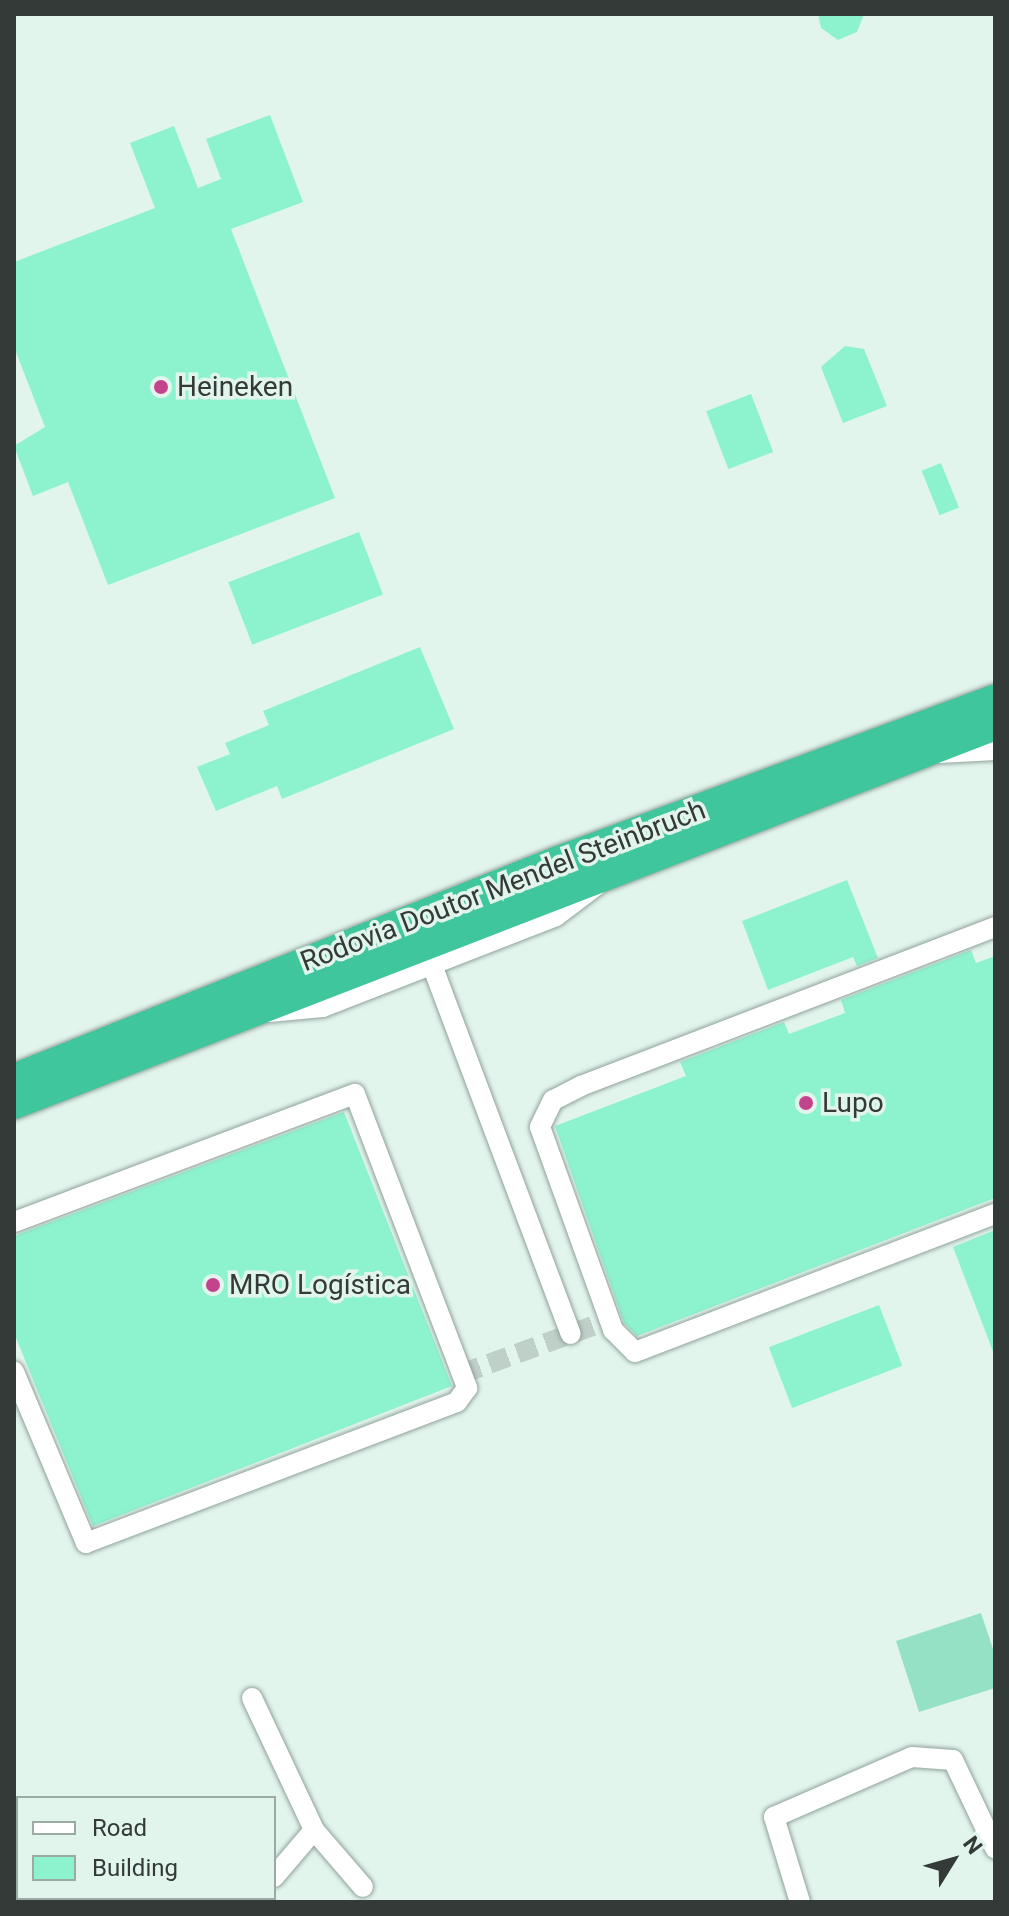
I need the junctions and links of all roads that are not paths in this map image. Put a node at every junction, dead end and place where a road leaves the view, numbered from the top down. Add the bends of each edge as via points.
1 (995, 700) edge
2 (995, 725) edge
3 (995, 750) edge
4 (916, 755) junction
5 (602, 881) junction
6 (995, 927) edge
7 (432, 965) junction
8 (253, 1012) junction
9 (14, 1079) edge
10 (14, 1104) edge
11 (995, 1214) edge
12 (14, 1222) edge
13 (571, 1334) dead end
14 (14, 1372) edge
15 (252, 1698) dead end
16 (314, 1830) junction
17 (995, 1848) edge
18 (276, 1875) edge
19 (363, 1887) dead end
20 (800, 1902) edge

1 - 9 highway, Rodovia Doutor Mendel Steinbruch via 556,862
2 - 4 highway, Rodovia Doutor Mendel Steinbruch
3 - 4 street
4 - 5 highway, Rodovia Doutor Mendel Steinbruch
5 - 7 street via 556,916
5 - 8 highway, Rodovia Doutor Mendel Steinbruch
6 - 11 street via 581,1086 553,1100 540,1127 613,1330 635,1352
7 - 8 street via 323,1007
7 - 13 street
8 - 10 highway, Rodovia Doutor Mendel Steinbruch
12 - 14 street via 355,1094 467,1388 457,1402 86,1543
15 - 16 street
16 - 18 street
16 - 19 street
17 - 20 street via 953,1760 912,1757 774,1817

